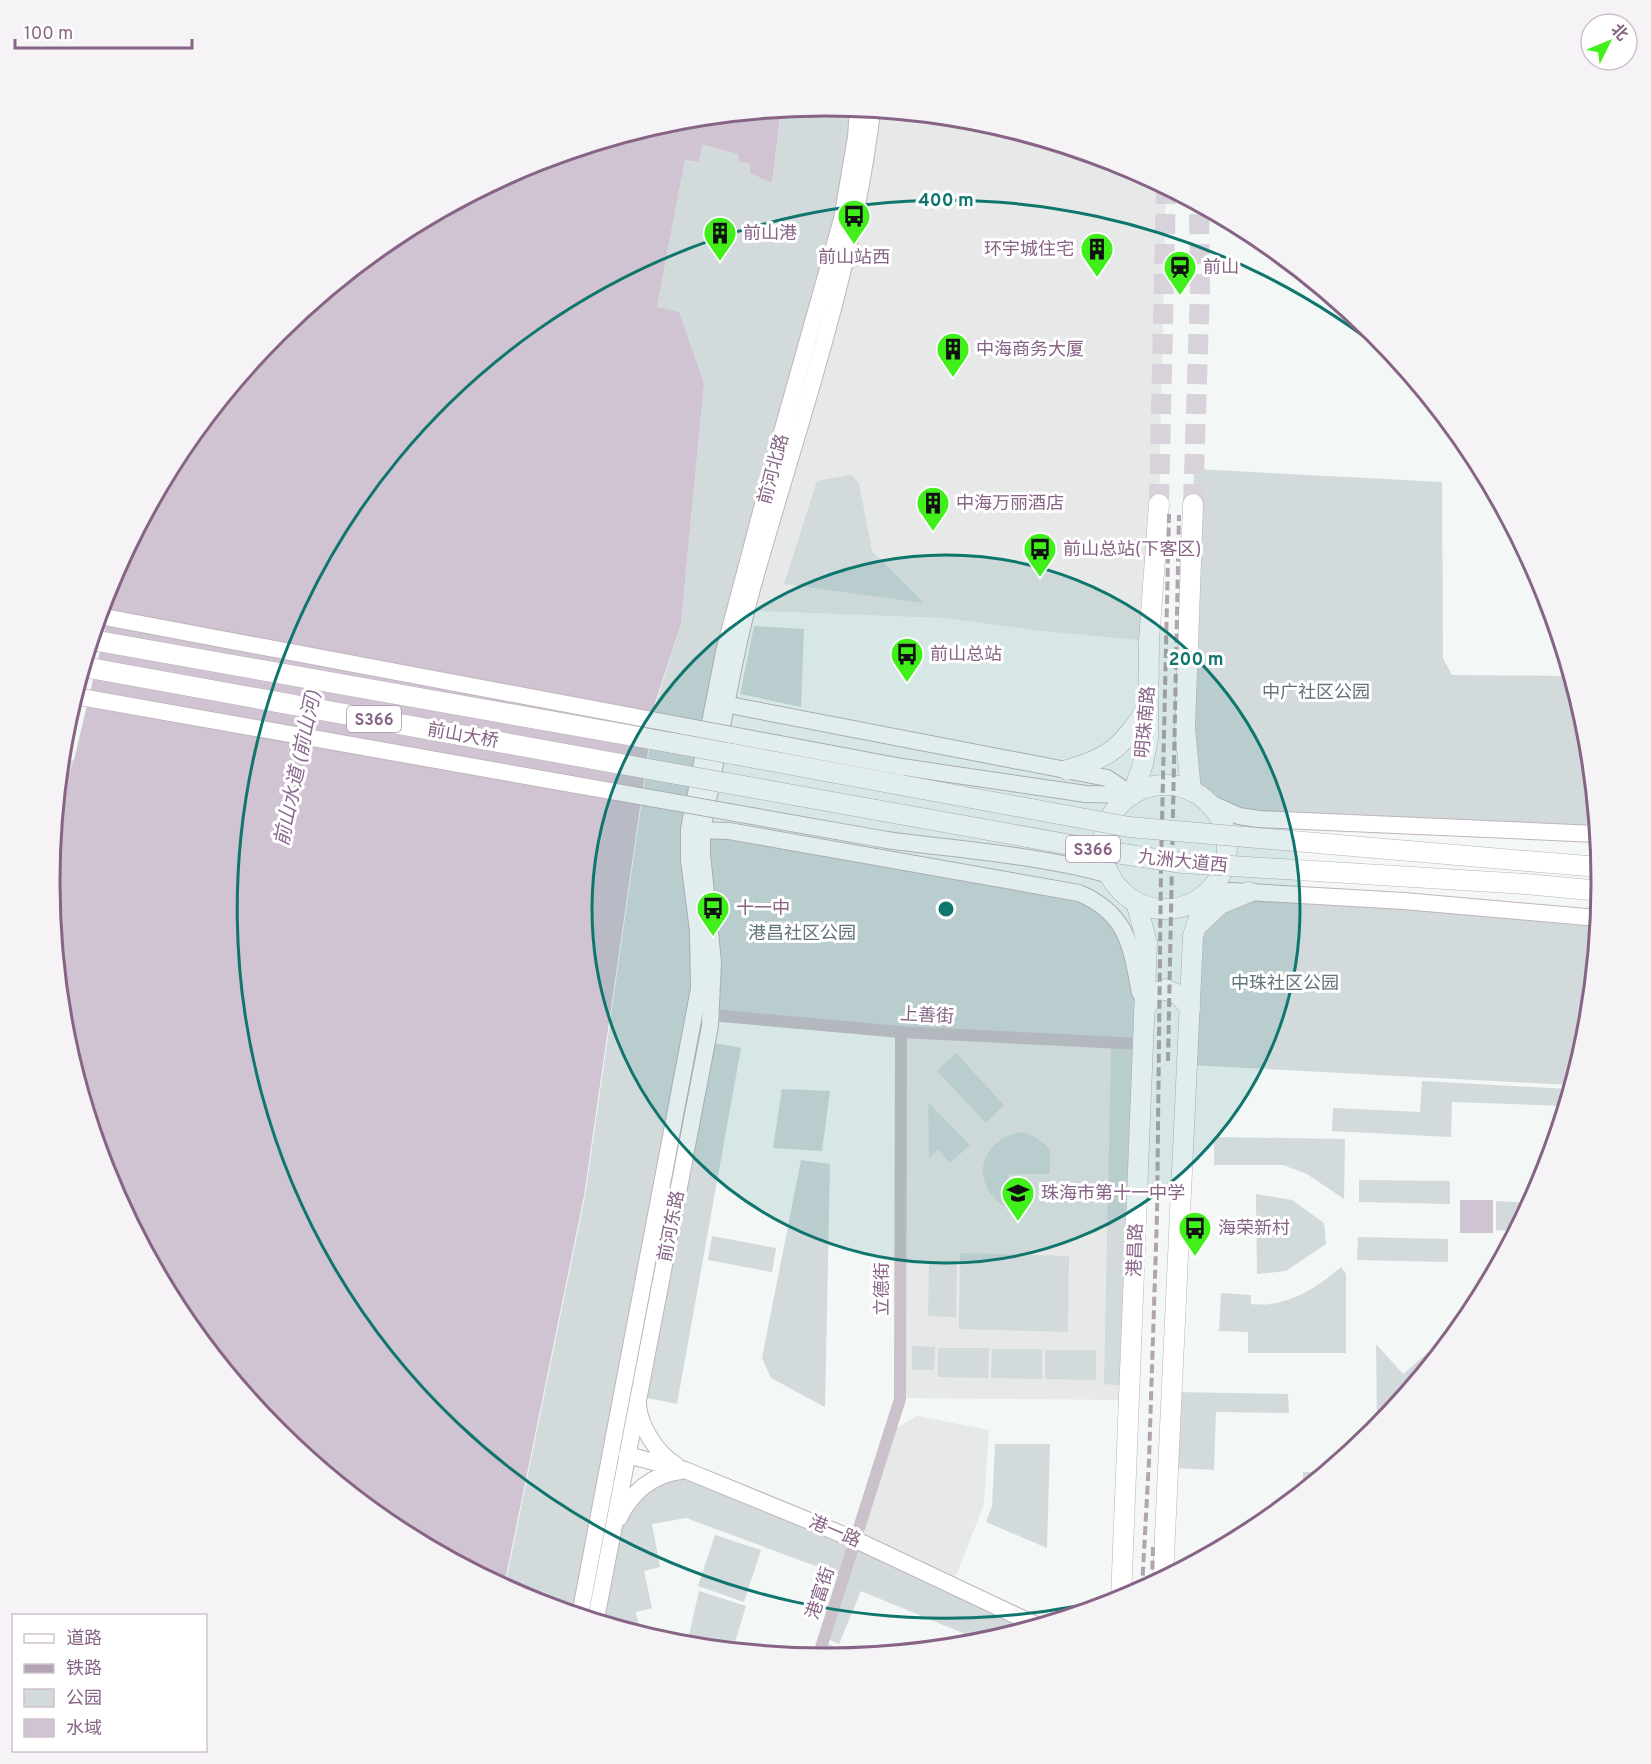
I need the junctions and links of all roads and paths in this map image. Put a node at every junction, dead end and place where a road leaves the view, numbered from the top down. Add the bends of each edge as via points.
1 (857, 117) edge
2 (871, 118) edge
3 (1160, 504) tunnel mouth
4 (1193, 504) tunnel mouth
5 (108, 618) edge
6 (99, 641) edge
7 (91, 668) edge
8 (83, 697) edge
9 (721, 703) junction
10 (1148, 708) junction
11 (673, 743) joint
12 (1067, 770) junction
13 (665, 772) joint
14 (1191, 790) junction
15 (1132, 795) junction
16 (1209, 802) junction
17 (696, 830) junction
18 (1589, 834) edge
19 (1590, 866) edge
20 (1110, 876) junction
21 (1591, 890) edge
22 (1249, 892) junction
23 (1207, 894) junction
24 (1136, 902) junction
25 (1590, 917) edge
26 (1193, 936) junction
27 (1190, 1008) junction
28 (1144, 1011) junction
29 (710, 1015) junction
30 (902, 1032) junction
31 (1143, 1044) junction
32 (638, 1398) junction
33 (627, 1455) junction
34 (685, 1470) junction
35 (856, 1540) junction
36 (609, 1546) junction
37 (1163, 1569) edge
38 (1121, 1587) edge
39 (581, 1608) edge
40 (597, 1612) edge
41 (1026, 1620) edge
42 (821, 1648) edge

1 - 9 main road, 前河北路 via 842,219 724,652
2 - 9 main road, 前河北路 via 859,204 835,304
3 - 10 main road, 明珠南路
4 - 14 main road via 1185,728
5 - 15 main road, bridge via 902,767 1086,794
6 - 11 main road, 前山大桥 / S366
7 - 13 main road, 前山大桥 / S366
8 - 20 main road, bridge via 887,840 1053,862
9 - 12 main road
9 - 17 main road, 前河北路
10 - 12 main road via 1126,740 1106,756
10 - 15 main road, 明珠南路 via 1148,738
11 - 19 main road, 九洲大道西 / S366, bridge via 1129,827
12 - 15 main road via 1107,778
13 - 21 main road, 九洲大道西 / S366, bridge via 1183,863
14 - 15 main road via 1151,786
14 - 16 main road
15 - 20 main road via 1108,822 1104,858
16 - 18 main road via 1239,816 1258,819
16 - 23 main road via 1221,819 1227,838 1227,859 1220,878
17 - 28 main road via 729,831 1079,893 1108,909 1123,929 1133,954
17 - 29 main road, 前河东路 via 713,962
17 - 39 main road, 前河东路 via 689,860 698,931 699,989
20 - 24 main road
22 - 23 main road
22 - 25 main road
22 - 26 main road via 1220,904 1201,921
23 - 24 main road via 1189,905 1171,909
23 - 26 main road
24 - 28 main road, 港昌路 via 1147,943
26 - 27 main road
27 - 28 main road via 1179,995 1165,989 1153,994
27 - 37 main road
28 - 31 main road, 港昌路
29 - 30 street, 上善街
29 - 32 main road, 前河东路
30 - 31 street, 上善街
30 - 35 street, 立德街 via 900,1399
31 - 38 main road, 港昌路
32 - 33 main road, 前河东路
32 - 34 main road via 648,1434 671,1462
33 - 34 main road, 港一路
33 - 36 main road, 前河东路
34 - 35 main road, 港一路
34 - 36 main road via 670,1472 640,1488 626,1503
35 - 41 main road, 港一路
35 - 42 street, 港富街
36 - 40 main road, 前河东路

